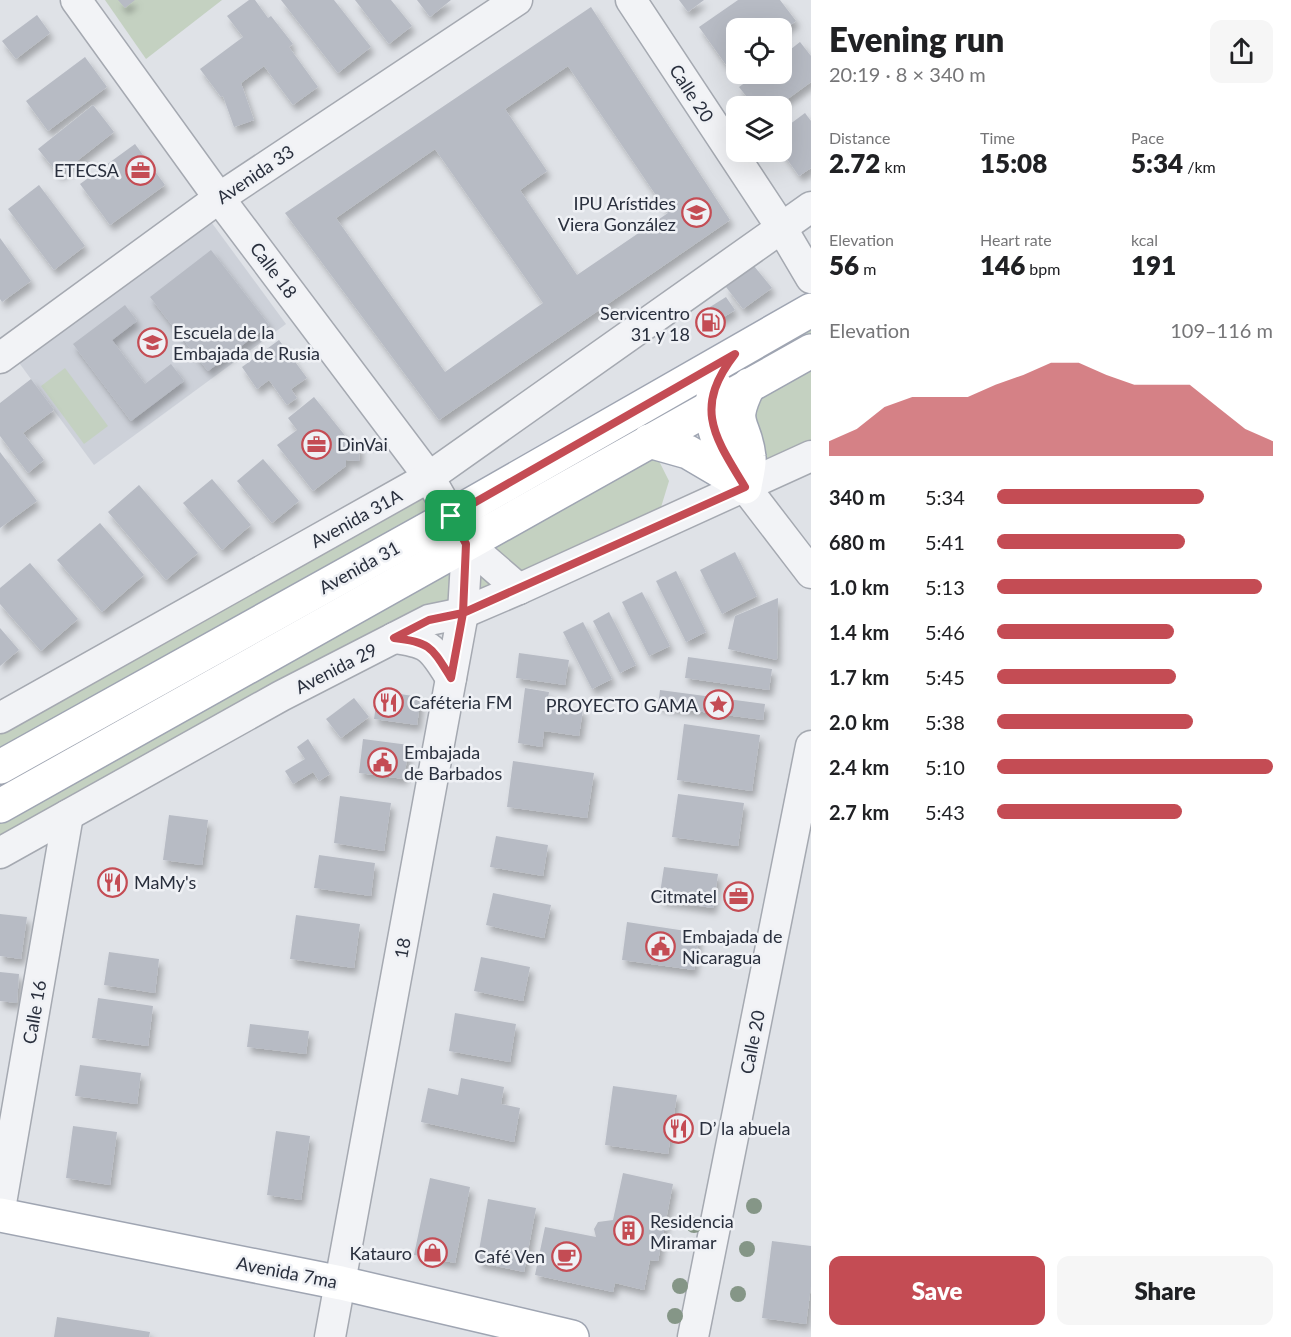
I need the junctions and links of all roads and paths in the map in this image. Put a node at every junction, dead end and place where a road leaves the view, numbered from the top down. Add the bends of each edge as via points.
1 (76, 0) edge
2 (517, 0) edge
3 (631, 0) edge
4 (219, 198) junction
5 (811, 207) edge
6 (781, 227) junction
7 (811, 278) edge
8 (811, 310) edge
9 (811, 351) edge
10 (735, 354) junction
11 (0, 358) edge
12 (749, 385) junction
13 (710, 407) junction
14 (649, 441) junction
15 (811, 456) edge
16 (429, 477) junction
17 (745, 487) junction
18 (451, 516) junction
19 (466, 544) junction
20 (811, 573) edge
21 (519, 589) junction
22 (463, 613) junction
23 (394, 638) junction
24 (451, 678) junction
25 (0, 718) edge
26 (811, 746) edge
27 (0, 767) edge
28 (0, 806) edge
29 (68, 815) junction
30 (0, 853) edge
31 (0, 1209) edge
32 (0, 1215) edge
33 (341, 1283) junction
34 (330, 1337) edge
35 (572, 1337) edge
36 (693, 1337) edge

1 - 4 street, Calle 18
2 - 4 street, Avenida 33
3 - 6 street, Calle 20
4 - 11 street, Avenida 33
4 - 16 street, Calle 18
5 - 6 street, Avenida 31A
6 - 7 street, Calle 20
6 - 16 street, Avenida 31A
8 - 10 main road, Avenida 31
9 - 12 main road, Avenida 31
10 - 13 main road via 722,370
10 - 18 main road, Avenida 31
12 - 13 main road, Avenida 31
12 - 17 main road via 738,417 749,458
13 - 14 main road, Avenida 31
13 - 17 main road via 713,427
14 - 17 main road via 688,452
14 - 19 main road, Avenida 31
15 - 17 street, Avenida 29
16 - 18 street, Calle 18
16 - 25 street, Avenida 31A
17 - 20 street
17 - 21 street, Avenida 29
18 - 19 street, Calle 18
18 - 27 main road, Avenida 31
19 - 21 street, Calle 18
19 - 22 street
19 - 28 main road, Avenida 31
21 - 22 street, Avenida 29
22 - 23 street, Avenida 29 via 429,620
22 - 24 street, 18
23 - 24 street via 422,641 437,655
23 - 29 street, Avenida 29
24 - 33 street, 18
26 - 36 street, Calle 20
29 - 30 street, Avenida 29
29 - 31 street, Calle 16
32 - 33 main road, Avenida 7ma
33 - 34 street
33 - 35 main road, Avenida 7ma

